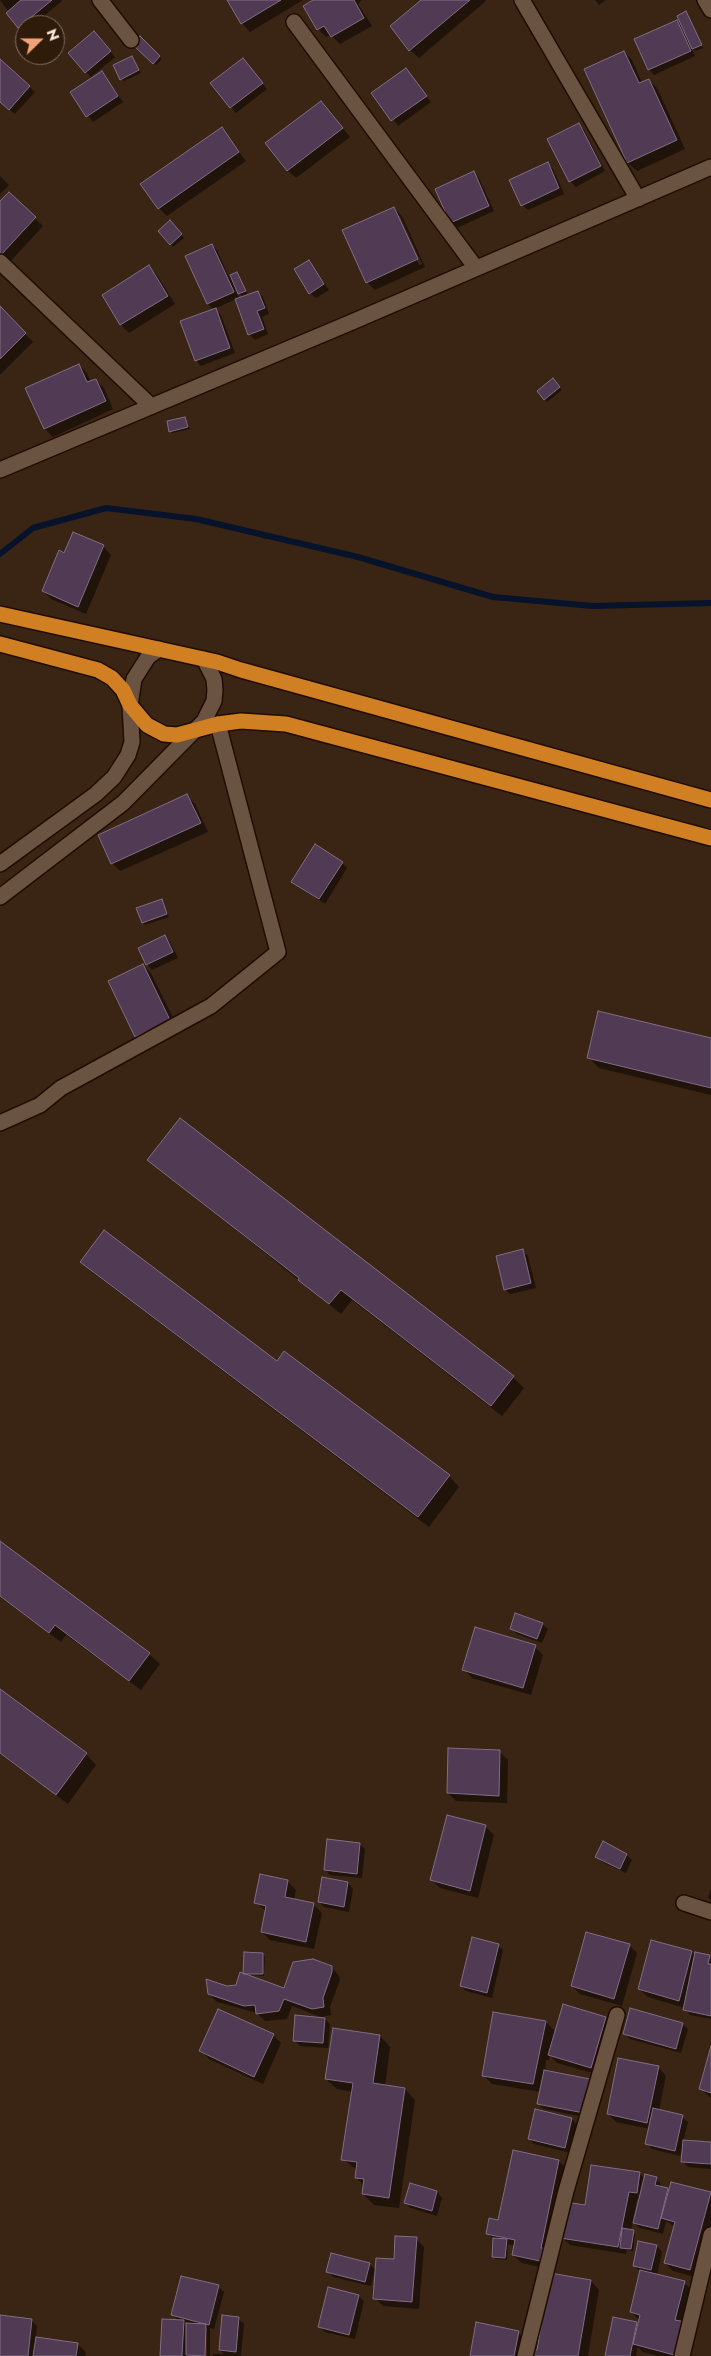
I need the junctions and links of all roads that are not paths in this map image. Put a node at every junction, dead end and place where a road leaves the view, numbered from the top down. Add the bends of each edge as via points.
1 (100, 0) edge
2 (522, 0) edge
3 (705, 0) edge
4 (711, 10) edge
5 (294, 22) dead end
6 (131, 40) dead end
7 (711, 167) edge
8 (638, 199) junction
9 (0, 262) edge
10 (476, 268) junction
11 (150, 405) junction
12 (0, 470) edge
13 (0, 614) edge
14 (0, 644) edge
15 (159, 649) junction
16 (204, 659) junction
17 (130, 705) junction
18 (218, 724) junction
19 (196, 729) junction
20 (711, 800) edge
21 (711, 838) edge
22 (0, 864) edge
23 (0, 897) edge
24 (0, 1123) edge
25 (684, 1903) dead end
26 (711, 1912) edge
27 (617, 2015) dead end
28 (711, 2235) edge
29 (525, 2356) edge
30 (682, 2356) edge

1 - 6 street
2 - 8 street
3 - 4 street
5 - 10 street
7 - 8 street
8 - 10 street
9 - 11 street
10 - 11 street
11 - 12 street
13 - 15 highway
14 - 17 highway via 98,670 123,690
15 - 16 highway
15 - 17 street via 140,667 134,679
16 - 19 street via 214,679 214,701
16 - 20 highway
17 - 19 highway via 147,725 164,734 177,736
17 - 22 street via 132,742 114,777 96,794
18 - 19 highway
18 - 21 highway via 263,721 286,724
18 - 24 street via 278,952 211,1006 61,1088 40,1105
19 - 23 street via 123,803
25 - 26 street
27 - 29 street via 566,2191
28 - 30 street

